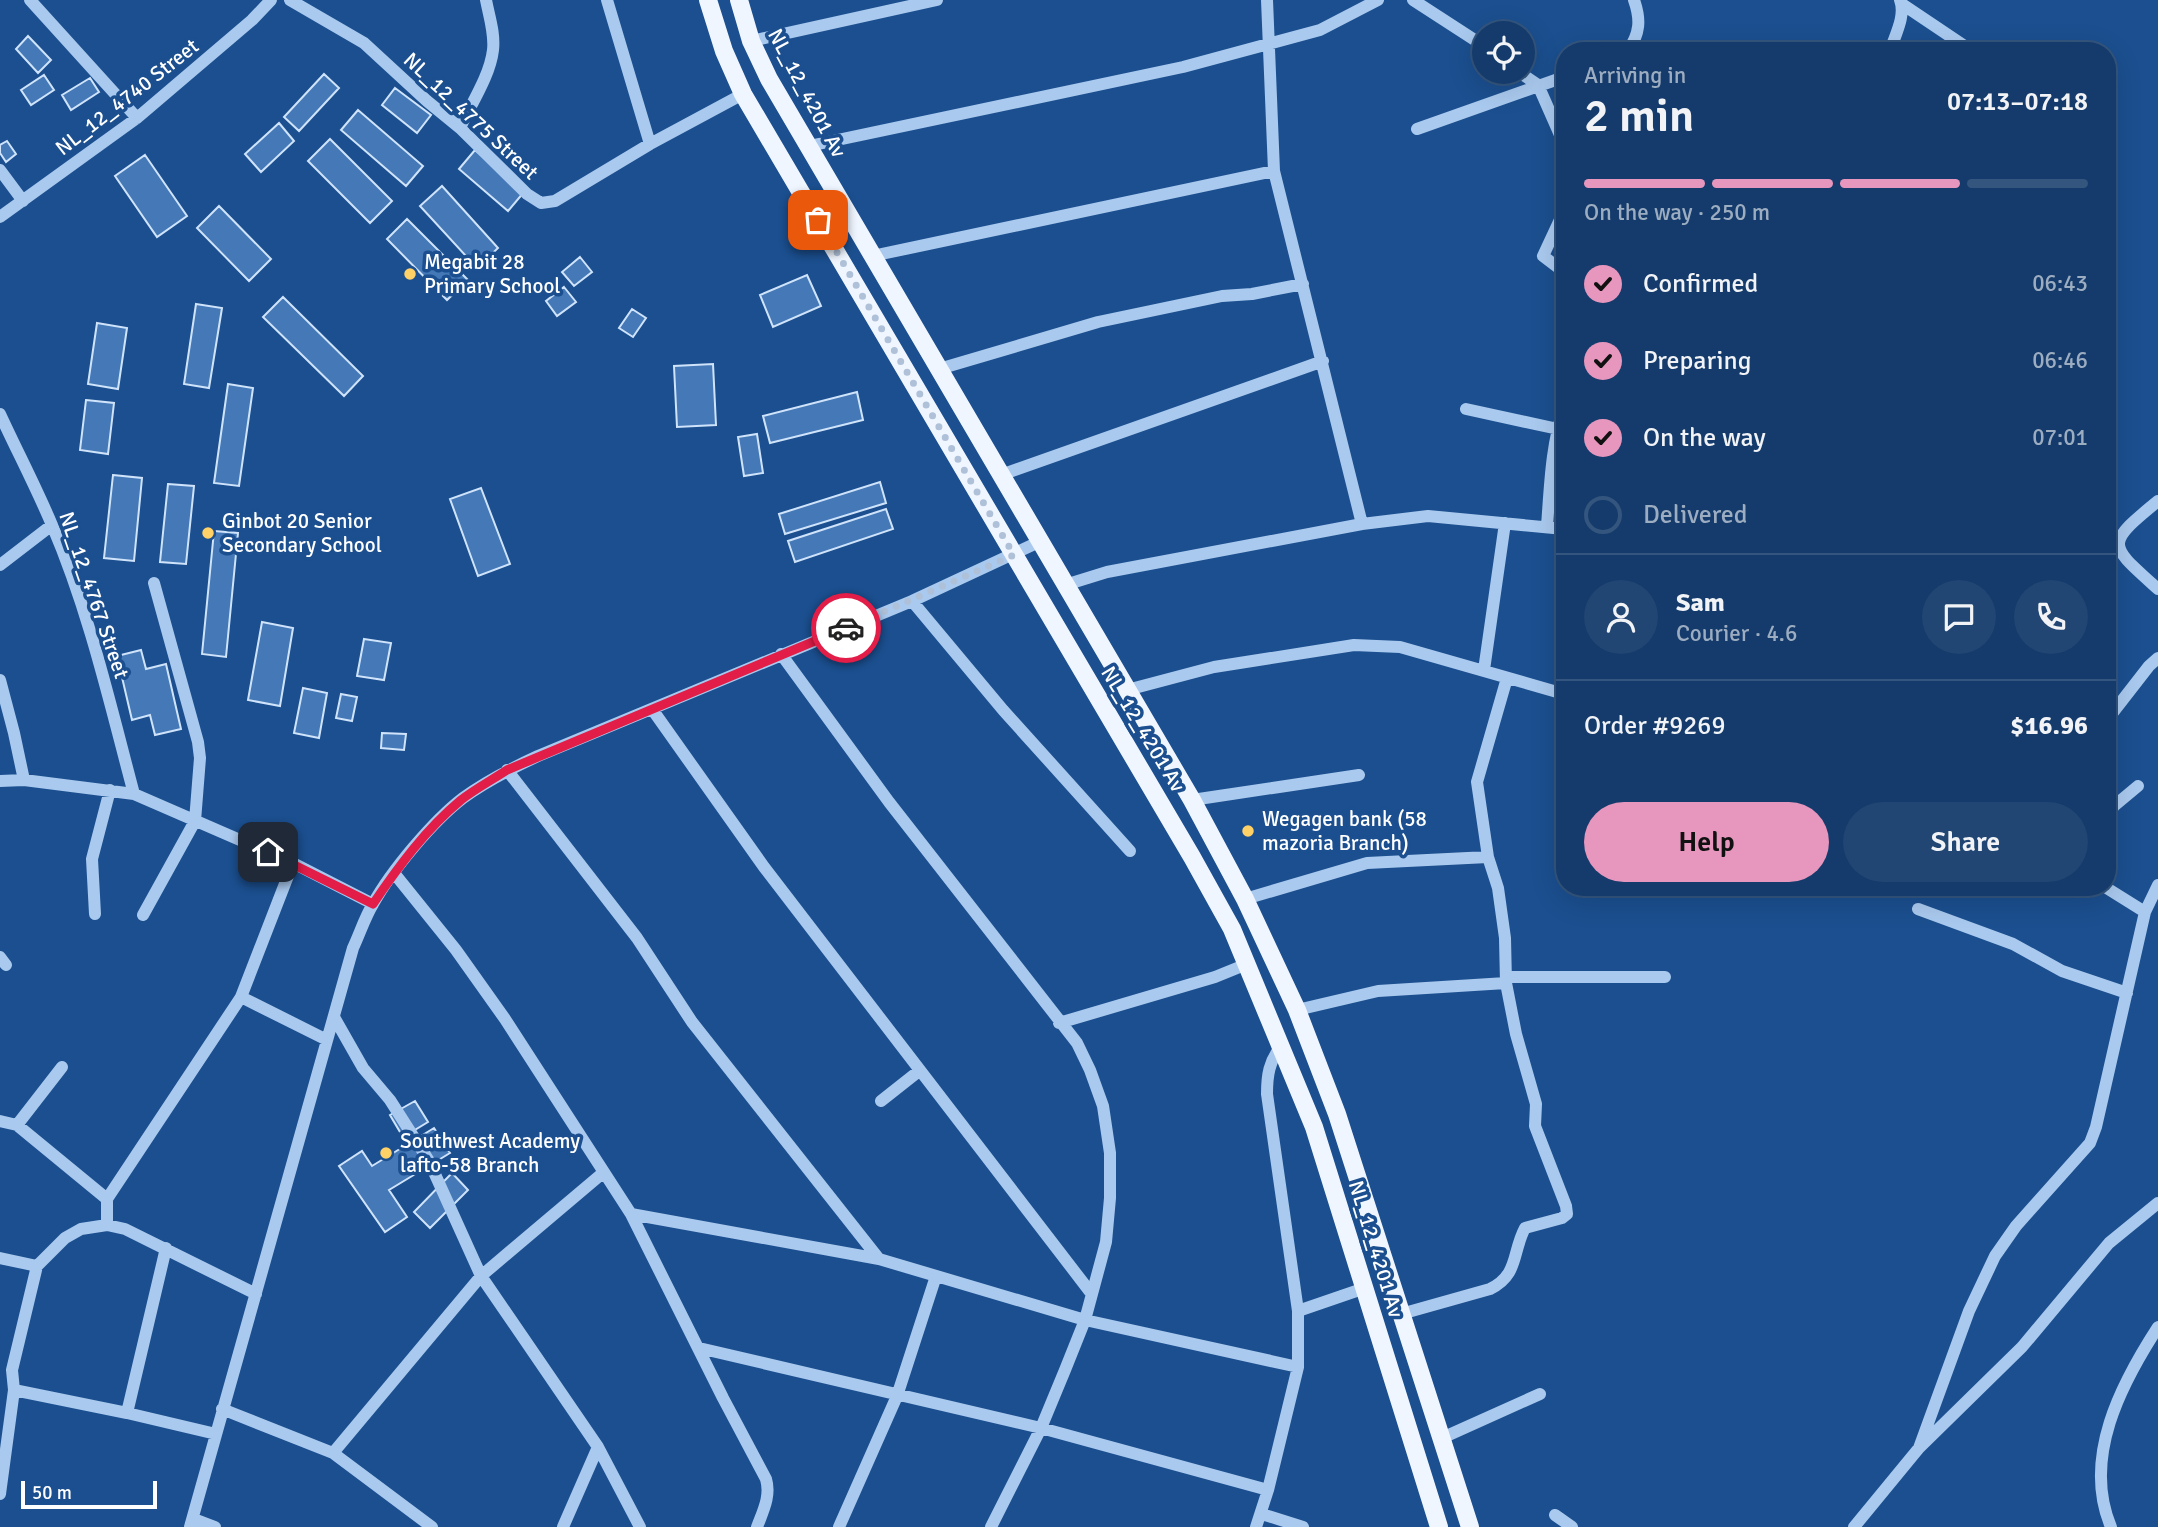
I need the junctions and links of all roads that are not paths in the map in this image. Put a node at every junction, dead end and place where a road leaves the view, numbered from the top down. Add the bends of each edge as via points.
1 (30, 0) edge
2 (271, 0) edge
3 (290, 0) edge
4 (485, 0) edge
5 (607, 0) edge
6 (708, 0) edge
7 (739, 0) edge
8 (937, 0) edge
9 (1267, 0) edge
10 (1378, 0) edge
11 (1413, 0) edge
12 (1634, 0) edge
13 (1901, 2) edge
14 (1472, 38) edge
15 (751, 41) junction
16 (1634, 42) edge
17 (1893, 42) edge
18 (1959, 42) edge
19 (1268, 45) junction
20 (1556, 79) edge
21 (1535, 83) edge
22 (1538, 85) junction
23 (743, 94) junction
24 (137, 118) junction
25 (1556, 126) edge
26 (460, 128) junction
27 (1417, 130) dead end
28 (650, 144) junction
29 (809, 146) junction
30 (0, 170) edge
31 (1274, 171) junction
32 (23, 201) junction
33 (0, 217) edge
34 (1556, 228) edge
35 (872, 256) junction
36 (1556, 266) edge
37 (1303, 284) junction
38 (1323, 361) junction
39 (939, 369) junction
40 (1466, 409) dead end
41 (0, 414) edge
42 (1556, 429) edge
43 (1556, 447) edge
44 (1001, 475) junction
45 (2158, 501) edge
46 (1505, 523) junction
47 (1362, 524) junction
48 (52, 525) junction
49 (1547, 526) junction
50 (1556, 527) edge
51 (1041, 541) junction
52 (1014, 555) junction
53 (0, 565) edge
54 (154, 583) dead end
55 (1065, 585) junction
56 (2158, 589) edge
57 (912, 601) junction
58 (782, 654) junction
59 (2158, 659) edge
60 (1484, 670) junction
61 (1507, 677) junction
62 (0, 680) edge
63 (1127, 690) junction
64 (1556, 692) edge
65 (2116, 708) edge
66 (652, 709) junction
67 (507, 770) junction
68 (1359, 775) dead end
69 (24, 780) junction
70 (0, 781) edge
71 (2138, 786) dead end
72 (110, 790) junction
73 (134, 794) junction
74 (1192, 800) junction
75 (2116, 804) edge
76 (195, 821) junction
77 (1130, 851) dead end
78 (1488, 857) junction
79 (293, 863) junction
80 (394, 873) junction
81 (2158, 885) edge
82 (2116, 894) edge
83 (1245, 900) junction
84 (373, 904) junction
85 (1918, 909) dead end
86 (2145, 912) junction
87 (95, 914) dead end
88 (143, 915) dead end
89 (1247, 964) junction
90 (1665, 977) dead end
91 (1506, 980) junction
92 (2127, 993) junction
93 (241, 997) junction
94 (1297, 1010) junction
95 (334, 1017) junction
96 (1059, 1023) junction
97 (327, 1040) junction
98 (1281, 1046) junction
99 (62, 1067) dead end
100 (919, 1071) junction
101 (881, 1101) dead end
102 (0, 1121) edge
103 (17, 1125) junction
104 (604, 1172) junction
105 (107, 1199) junction
106 (2158, 1203) edge
107 (631, 1214) junction
108 (107, 1225) junction
109 (166, 1248) junction
110 (0, 1258) edge
111 (878, 1259) junction
112 (37, 1266) junction
113 (481, 1276) junction
114 (936, 1276) junction
115 (1365, 1288) junction
116 (1091, 1293) junction
117 (256, 1294) junction
118 (1298, 1311) junction
119 (1401, 1314) junction
120 (1085, 1320) junction
121 (2158, 1327) edge
122 (699, 1348) junction
123 (1298, 1367) junction
124 (6, 1369) edge
125 (13, 1390) junction
126 (1540, 1394) dead end
127 (897, 1396) junction
128 (222, 1409) junction
129 (127, 1413) junction
130 (1041, 1428) junction
131 (216, 1434) junction
132 (1441, 1438) junction
133 (598, 1447) junction
134 (1919, 1448) junction
135 (333, 1453) junction
136 (1268, 1490) junction
137 (0, 1494) edge
138 (1262, 1514) junction
139 (1555, 1515) dead end
140 (192, 1523) edge
141 (215, 1527) edge
142 (432, 1527) edge
143 (563, 1527) edge
144 (640, 1527) edge
145 (757, 1527) edge
146 (839, 1527) edge
147 (990, 1527) edge
148 (1256, 1527) edge
149 (1303, 1527) edge
150 (1439, 1527) edge
151 (1470, 1527) edge
152 (1572, 1527) edge
153 (1854, 1527) edge
154 (2111, 1527) edge

1 - 24 street
2 - 24 street, NL_12_4740 Street
3 - 26 street, NL_12_4775 Street via 364,43
4 - 26 street via 493,52
5 - 28 street
6 - 23 main road, NL_12_4201 Av via 723,51
7 - 15 main road, NL_12_4201 Av
8 - 15 street
9 - 19 street
10 - 19 street via 1320,30
11 - 14 street
12 - 16 street via 1640,16
13 - 17 street
13 - 18 street
15 - 29 main road, NL_12_4201 Av
19 - 29 street
19 - 31 street
20 - 22 street
21 - 22 street
22 - 25 street
22 - 27 street
23 - 28 street, NL_12_4775 Street
23 - 52 main road, NL_12_4201 Av
24 - 32 street, NL_12_4740 Street
26 - 28 street, NL_12_4775 Street via 541,203 555,201
29 - 35 main road, NL_12_4201 Av
30 - 32 street
31 - 35 street
31 - 37 street
32 - 33 street, NL_12_4740 Street
34 - 36 street via 1543,256
35 - 39 main road, NL_12_4201 Av
37 - 38 street
37 - 39 street via 1098,322
38 - 44 street
38 - 47 street
39 - 44 main road, NL_12_4201 Av
40 - 42 street
41 - 48 street, NL_12_4767 Street
43 - 49 street
44 - 51 main road, NL_12_4201 Av
45 - 56 street via 2128,526 2118,542 2128,562
46 - 47 street via 1428,516
46 - 49 street
46 - 60 street
47 - 55 street via 1107,572
48 - 53 street
48 - 73 street, NL_12_4767 Street via 105,684
49 - 50 street
51 - 52 street
51 - 55 main road, NL_12_4201 Av
52 - 57 street
52 - 89 main road, NL_12_4201 Av via 1192,858
54 - 76 street via 198,742
55 - 63 main road, NL_12_4201 Av
57 - 58 street
57 - 77 street
58 - 66 street
58 - 96 street
59 - 65 street
60 - 61 street
60 - 63 street via 1400,647 1354,645 1214,667
61 - 64 street
61 - 78 street via 1477,782
62 - 69 street
63 - 74 main road, NL_12_4201 Av
66 - 67 street
66 - 100 street via 764,867
67 - 80 street via 462,800
67 - 111 street via 636,937 692,1022
68 - 74 street
69 - 70 street
69 - 72 street
71 - 75 street
72 - 73 street
72 - 87 street via 92,859
73 - 76 street
74 - 83 main road, NL_12_4201 Av
76 - 79 street
76 - 88 street
78 - 83 street via 1367,863
78 - 91 street via 1500,900
79 - 84 street
79 - 93 street
80 - 84 street
80 - 104 street via 505,1018
81 - 86 street
82 - 86 street
83 - 94 main road, NL_12_4201 Av
84 - 95 street via 353,948
85 - 92 street via 2013,944 2062,971
86 - 92 street
89 - 96 street
89 - 98 main road, NL_12_4201 Av
90 - 91 street
91 - 94 street via 1378,991
91 - 119 street via 1536,1104 1535,1126 1567,1214 1525,1227 1510,1274 1501,1284
92 - 134 street via 2090,1143 1995,1256 1969,1311
93 - 97 street
93 - 105 street
94 - 119 main road, NL_12_4201 Av via 1337,1114
95 - 97 street
95 - 113 street via 356,1058 429,1161
96 - 116 street via 1077,1042 1090,1070 1110,1153 1106,1242
97 - 117 street
98 - 115 main road, NL_12_4201 Av via 1314,1128
98 - 118 street via 1267,1073 1267,1094
99 - 103 street
100 - 101 street
100 - 116 street
102 - 103 street
103 - 105 street
104 - 107 street
104 - 113 street
105 - 108 street
106 - 134 street via 2109,1244 2022,1347
107 - 111 street
107 - 122 street
108 - 109 street
108 - 112 street via 81,1229 65,1238
109 - 117 street
109 - 129 street
110 - 112 street
111 - 114 street
112 - 124 street
113 - 133 street
113 - 135 street
114 - 120 street
114 - 127 street
115 - 118 street
115 - 150 main road, NL_12_4201 Av
116 - 120 street
117 - 128 street
118 - 123 street
119 - 132 main road, NL_12_4201 Av
120 - 123 street
120 - 130 street
121 - 154 street via 2129,1374 2108,1424 2101,1491
122 - 127 street
122 - 145 street via 769,1488
123 - 136 street
124 - 125 street
125 - 129 street
125 - 137 street
126 - 132 street
127 - 130 street
127 - 146 street
128 - 131 street
128 - 135 street
129 - 131 street
130 - 136 street
130 - 147 street
131 - 140 street
132 - 151 main road, NL_12_4201 Av
133 - 143 street
133 - 144 street
134 - 153 street
135 - 142 street
136 - 138 street
138 - 148 street
138 - 149 street
139 - 152 street
140 - 141 street

